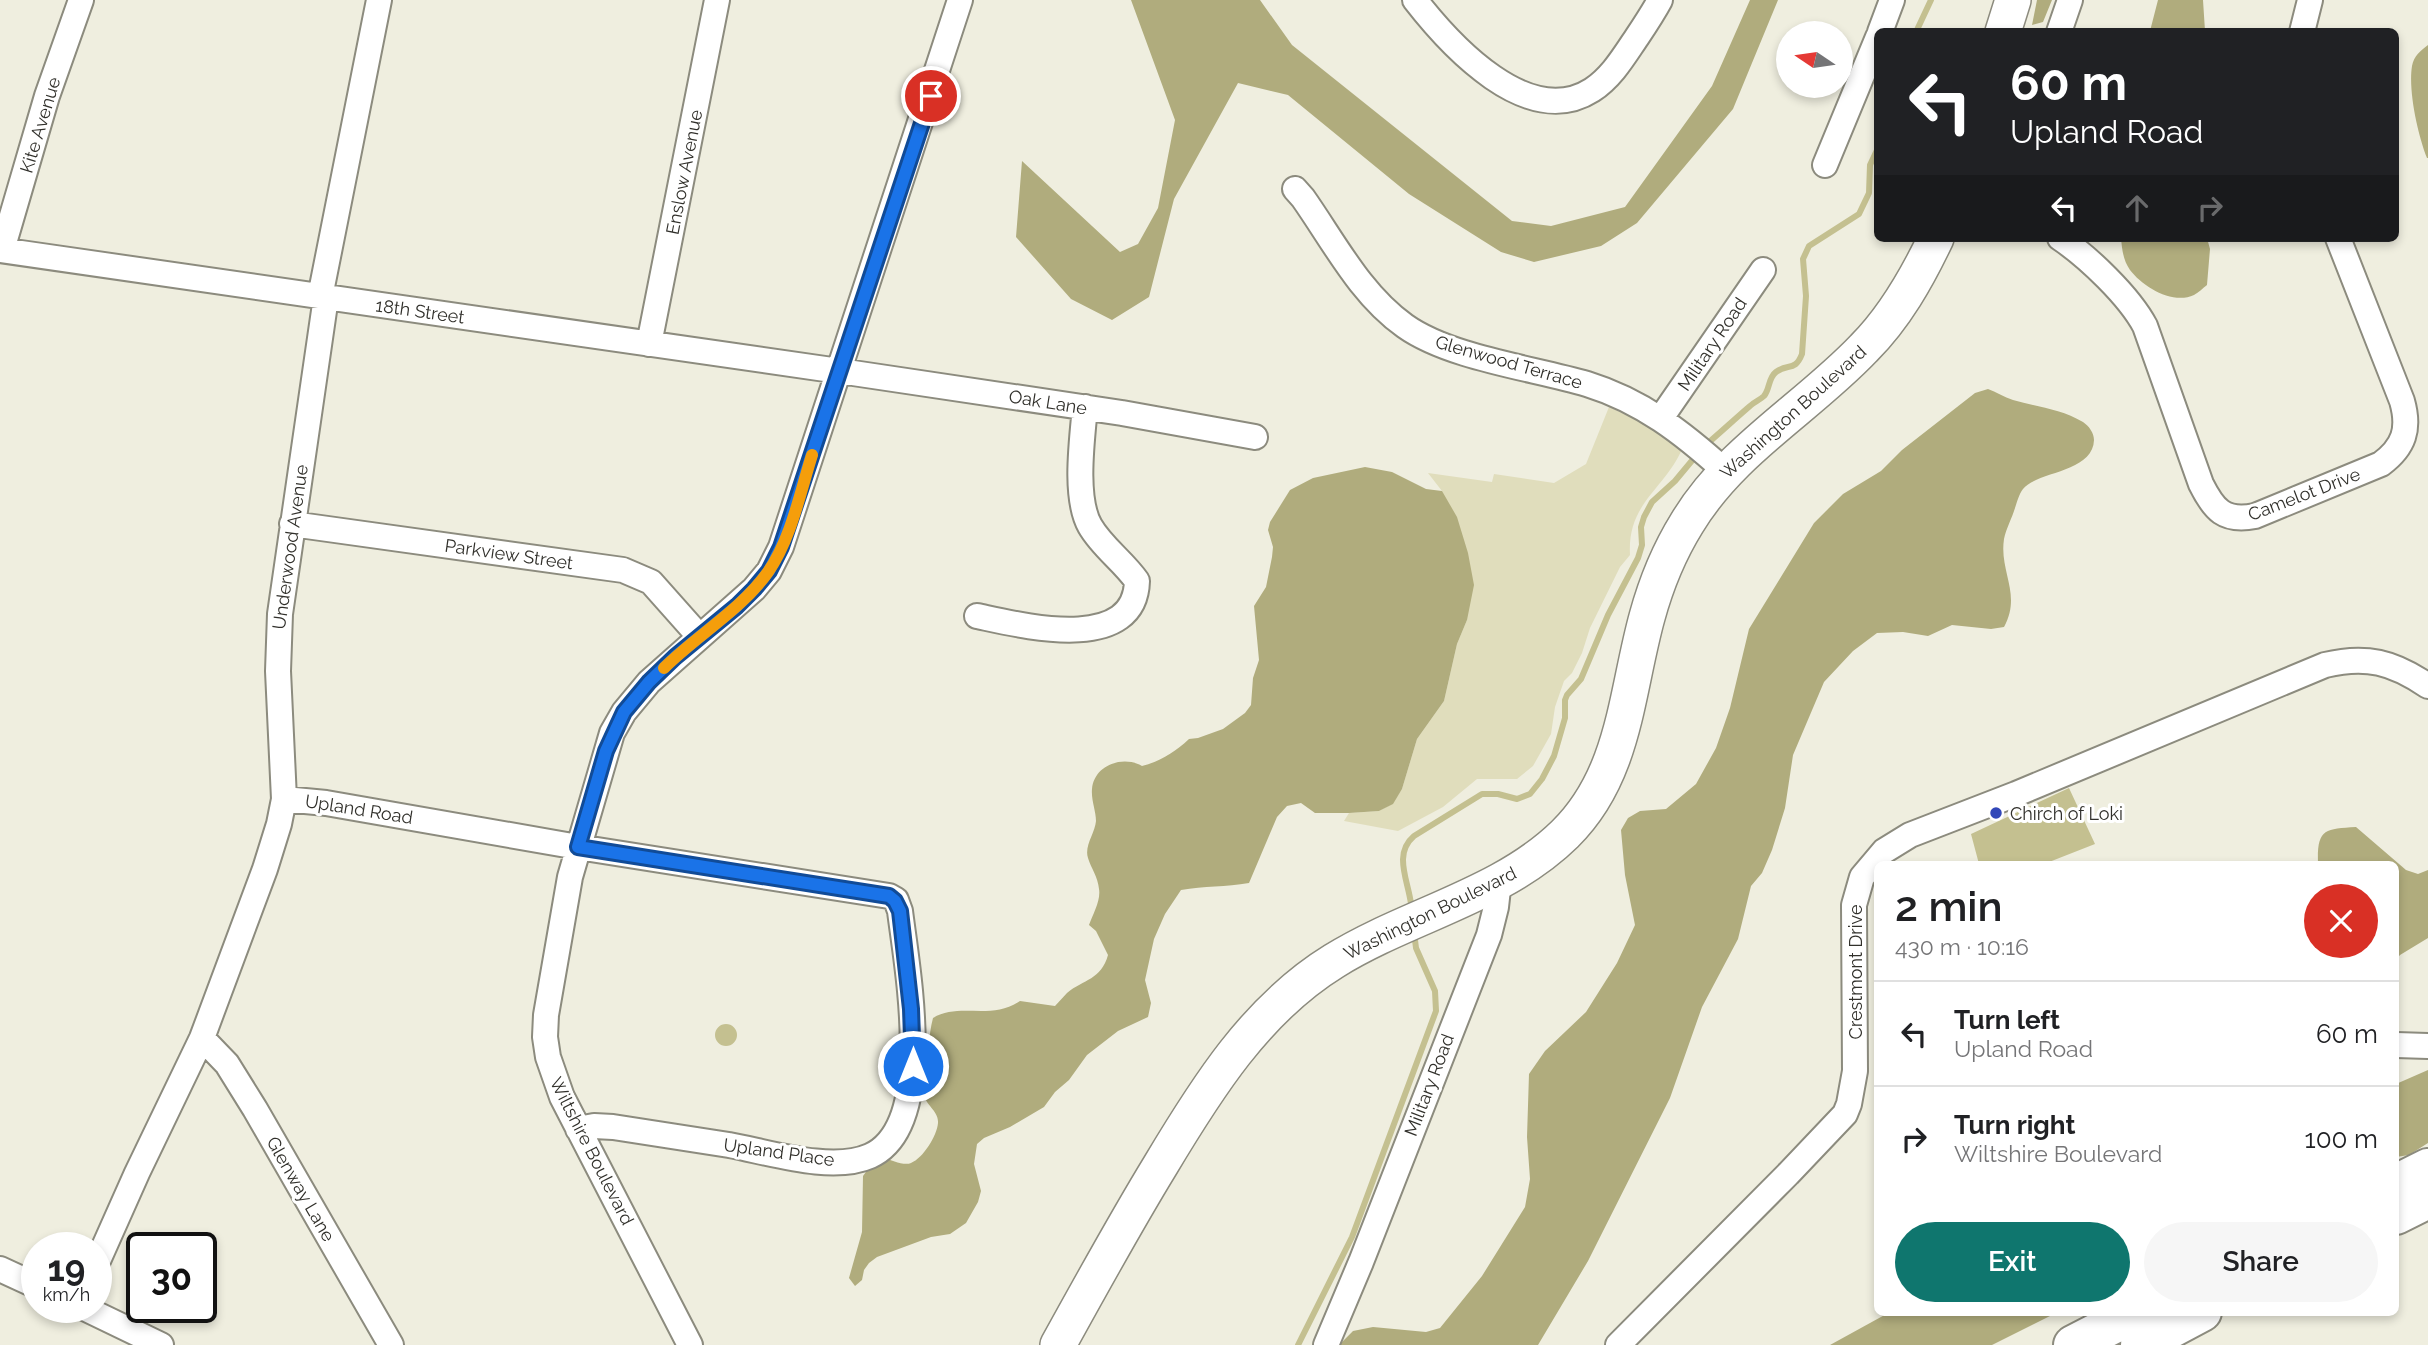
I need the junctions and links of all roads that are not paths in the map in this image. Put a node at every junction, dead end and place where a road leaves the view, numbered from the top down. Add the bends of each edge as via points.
1 (81, 0) edge
2 (379, 0) edge
3 (718, 0) edge
4 (960, 0) edge
5 (1415, 0) edge
6 (1660, 0) edge
7 (1892, 0) edge
8 (2013, 0) edge
9 (2070, 0) edge
10 (2310, 0) edge
11 (1882, 28) edge
12 (2004, 28) edge
13 (2060, 28) edge
14 (2303, 28) edge
15 (1874, 47) edge
16 (1825, 165) dead end
17 (1295, 189) dead end
18 (1934, 242) edge
19 (2064, 242) edge
20 (2340, 242) edge
21 (1, 250) edge
22 (1763, 270) dead end
23 (323, 297) junction
24 (649, 344) junction
25 (840, 371) junction
26 (1085, 407) junction
27 (1661, 418) junction
28 (1255, 436) dead end
29 (1725, 471) junction
30 (292, 524) junction
31 (977, 616) dead end
32 (699, 636) junction
33 (2427, 684) edge
34 (284, 799) junction
35 (578, 847) junction
36 (1876, 861) edge
37 (1874, 863) edge
38 (1499, 880) junction
39 (889, 896) joint
40 (202, 1038) junction
41 (2399, 1045) edge
42 (2428, 1046) edge
43 (578, 1129) junction
44 (2428, 1168) edge
45 (2399, 1182) edge
46 (2428, 1199) edge
47 (2399, 1214) edge
48 (111, 1232) edge
49 (0, 1269) edge
50 (21, 1279) edge
51 (2129, 1316) edge
52 (2194, 1316) edge
53 (112, 1321) edge
54 (161, 1345) edge
55 (391, 1345) edge
56 (690, 1345) edge
57 (1058, 1345) edge
58 (1326, 1345) edge
59 (1618, 1345) edge
60 (2073, 1345) edge
61 (2140, 1345) edge

1 - 21 street, Kite Avenue
2 - 23 street, Underwood Avenue
3 - 24 street, Enslow Avenue
4 - 25 street, Wiltshire Boulevard
5 - 6 street via 1450,42 1491,76 1514,91 1555,100 1575,98 1606,79
7 - 11 street
8 - 12 street
9 - 13 street
10 - 14 street
15 - 16 street
17 - 27 street, Glenwood Terrace via 1360,282 1407,327 1475,355 1587,384
18 - 29 street, Washington Boulevard via 1908,292 1866,346
19 - 20 street, Camelot Drive via 2137,310 2201,484 2218,511 2240,519 2381,464 2402,444 2406,430 2402,401
21 - 23 street, 18th Street
22 - 27 street, Military Road
23 - 24 street, 18th Street
23 - 30 street, Underwood Avenue
24 - 25 street, 18th Street
25 - 26 street, Oak Lane
25 - 32 street, Wiltshire Boulevard via 769,571 737,606
26 - 28 street, Oak Lane
26 - 31 street via 1085,515 1136,581 1131,605 1110,621 1075,631
27 - 29 street, Glenwood Terrace
29 - 38 street, Washington Boulevard via 1687,521 1656,585 1622,731 1603,782 1566,834 1533,861
30 - 32 street, Parkview Street via 623,570 651,582
30 - 34 street, Underwood Avenue via 278,639
32 - 35 street, Wiltshire Boulevard via 624,712 606,751
33 - 36 street, Crestmont Drive via 2399,668 2369,660 2325,665 1910,835
34 - 35 street, Upland Road
34 - 40 street, Upland Road via 265,869
35 - 39 street, Upland Road
35 - 43 street, Wiltshire Boulevard via 548,996 545,1037 554,1078
37 - 59 street, Crestmont Drive via 1863,877 1854,905 1855,1071 1845,1114
38 - 57 street, Washington Boulevard via 1335,960 1276,1006 1247,1037 1189,1118
38 - 58 street, Military Road via 1489,935
39 - 43 street, Upland Place via 900,911 913,1047 903,1113 894,1135 871,1156 821,1161 613,1127
40 - 48 street, Upland Road
40 - 55 street, Glenway Lane via 227,1064 255,1109
41 - 42 street
43 - 56 street, Wiltshire Boulevard
44 - 45 main road
46 - 47 main road
49 - 50 street
51 - 60 main road
52 - 61 main road
53 - 54 street

